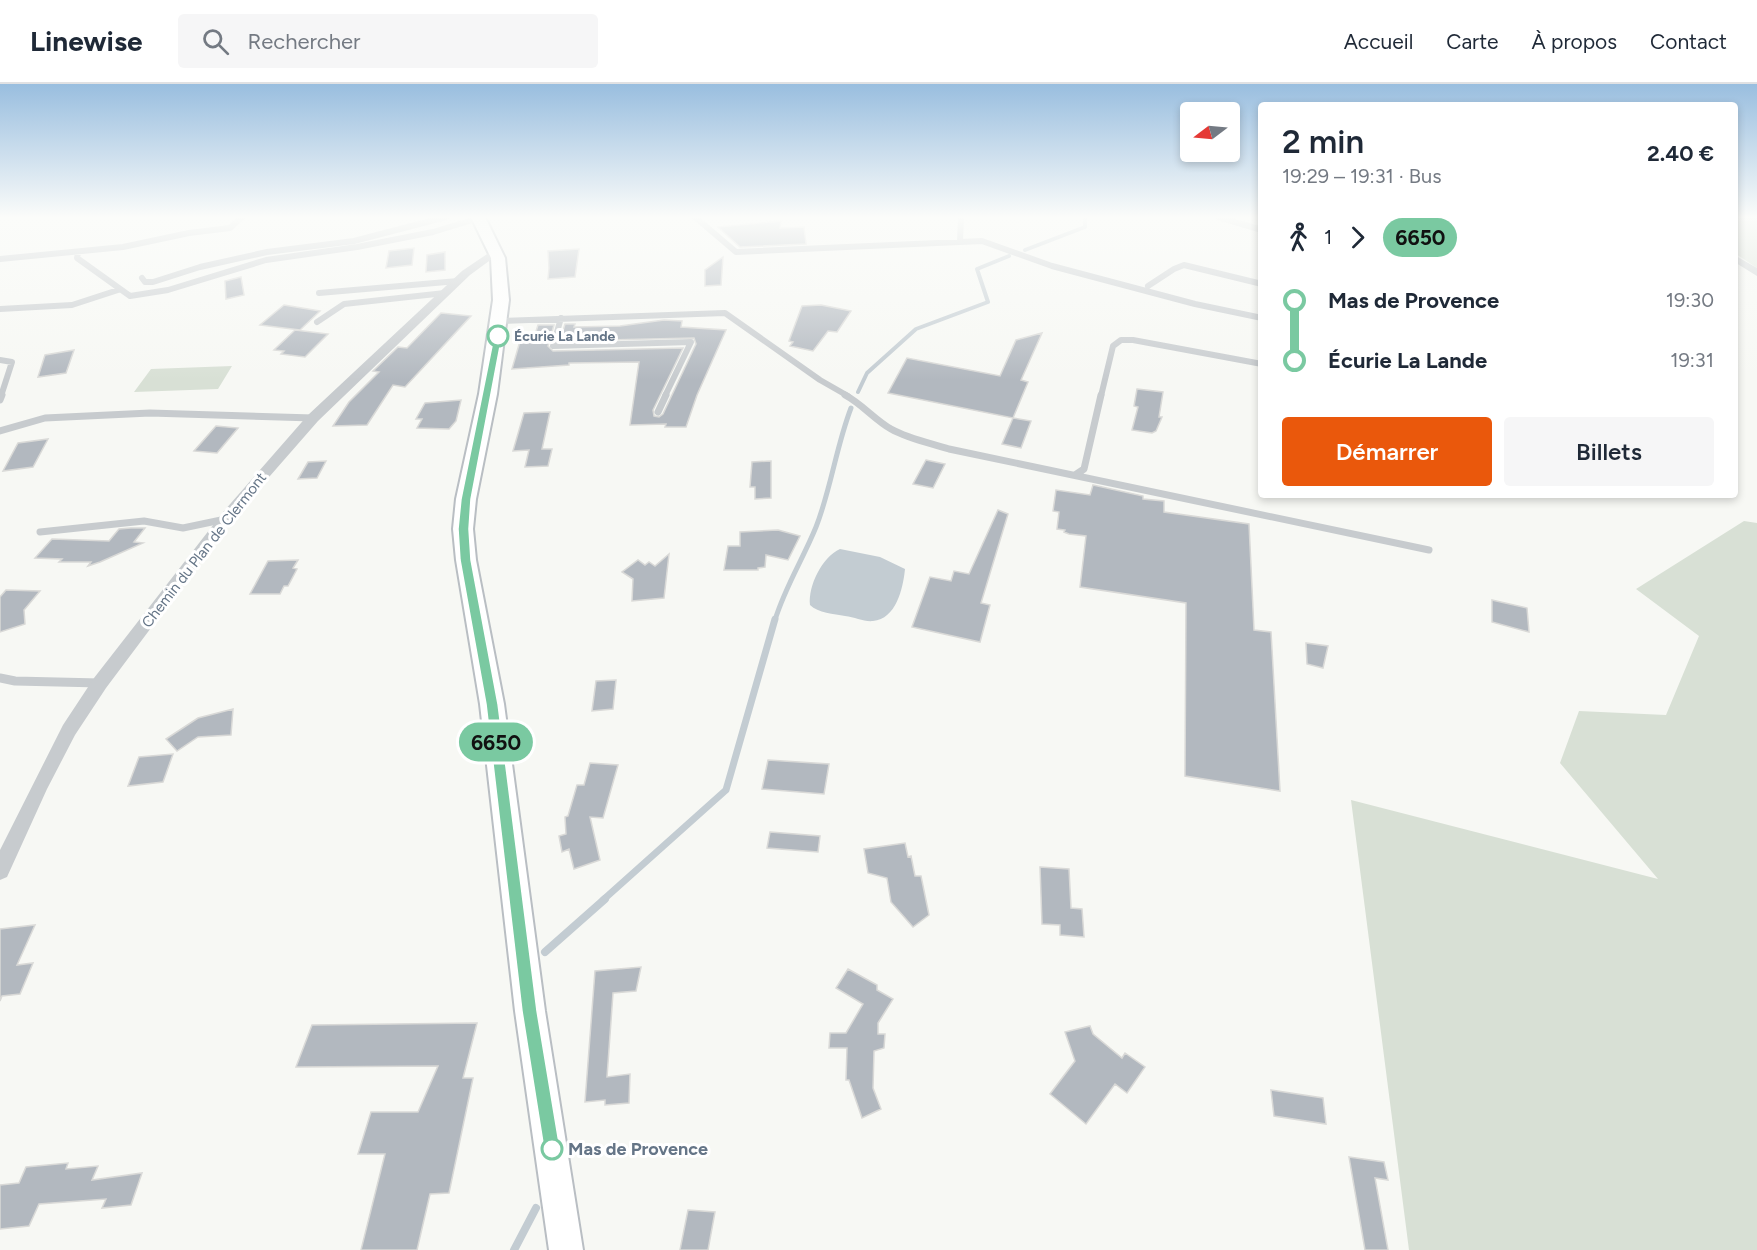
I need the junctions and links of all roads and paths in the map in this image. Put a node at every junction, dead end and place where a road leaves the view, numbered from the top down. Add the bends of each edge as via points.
1 (94, 271) edge
2 (186, 271) edge
3 (226, 271) edge
4 (473, 271) edge
5 (473, 271) edge
6 (498, 271) edge
7 (1072, 271) edge
8 (1093, 271) edge
9 (1168, 271) edge
10 (1210, 271) edge
11 (462, 277) junction
12 (142, 278) dead end
13 (1258, 283) edge
14 (1148, 286) junction
15 (118, 290) junction
16 (319, 293) dead end
17 (445, 293) junction
18 (0, 309) edge
19 (1258, 315) edge
20 (1258, 315) edge
21 (561, 318) junction
22 (500, 321) junction
23 (317, 322) dead end
24 (0, 360) edge
25 (1258, 363) edge
26 (0, 400) edge
27 (658, 412) dead end
28 (313, 418) junction
29 (0, 431) edge
30 (1074, 476) junction
31 (226, 519) junction
32 (40, 532) dead end
33 (1429, 550) dead end
34 (0, 678) edge
35 (100, 683) junction
36 (0, 871) edge
37 (566, 1250) edge

1 - 15 lane
2 - 12 lane via 153,282
3 - 15 lane via 142,295 130,296
4 - 11 street
5 - 11 street, Chemin du Plan de Clermont
6 - 22 street
7 - 19 lane via 1195,304
8 - 14 lane
9 - 14 lane
10 - 13 lane
11 - 16 lane
11 - 17 street, Chemin du Plan de Clermont
14 - 20 lane
15 - 18 lane via 72,305
17 - 23 lane via 344,304
17 - 28 street, Chemin du Plan de Clermont
21 - 22 lane
21 - 27 lane via 553,346 691,342
21 - 30 lane via 725,313 899,433 949,450
22 - 37 street via 466,499 464,539 492,704 530,1011
24 - 26 lane via 12,362
25 - 30 lane via 1121,340 1113,346 1084,469
28 - 29 lane via 150,413 45,418
28 - 31 street, Chemin du Plan de Clermont
30 - 33 lane
31 - 32 lane via 183,528 144,521
31 - 35 street, Chemin du Plan de Clermont
34 - 35 lane
35 - 36 street, Chemin du Plan de Clermont via 69,730

